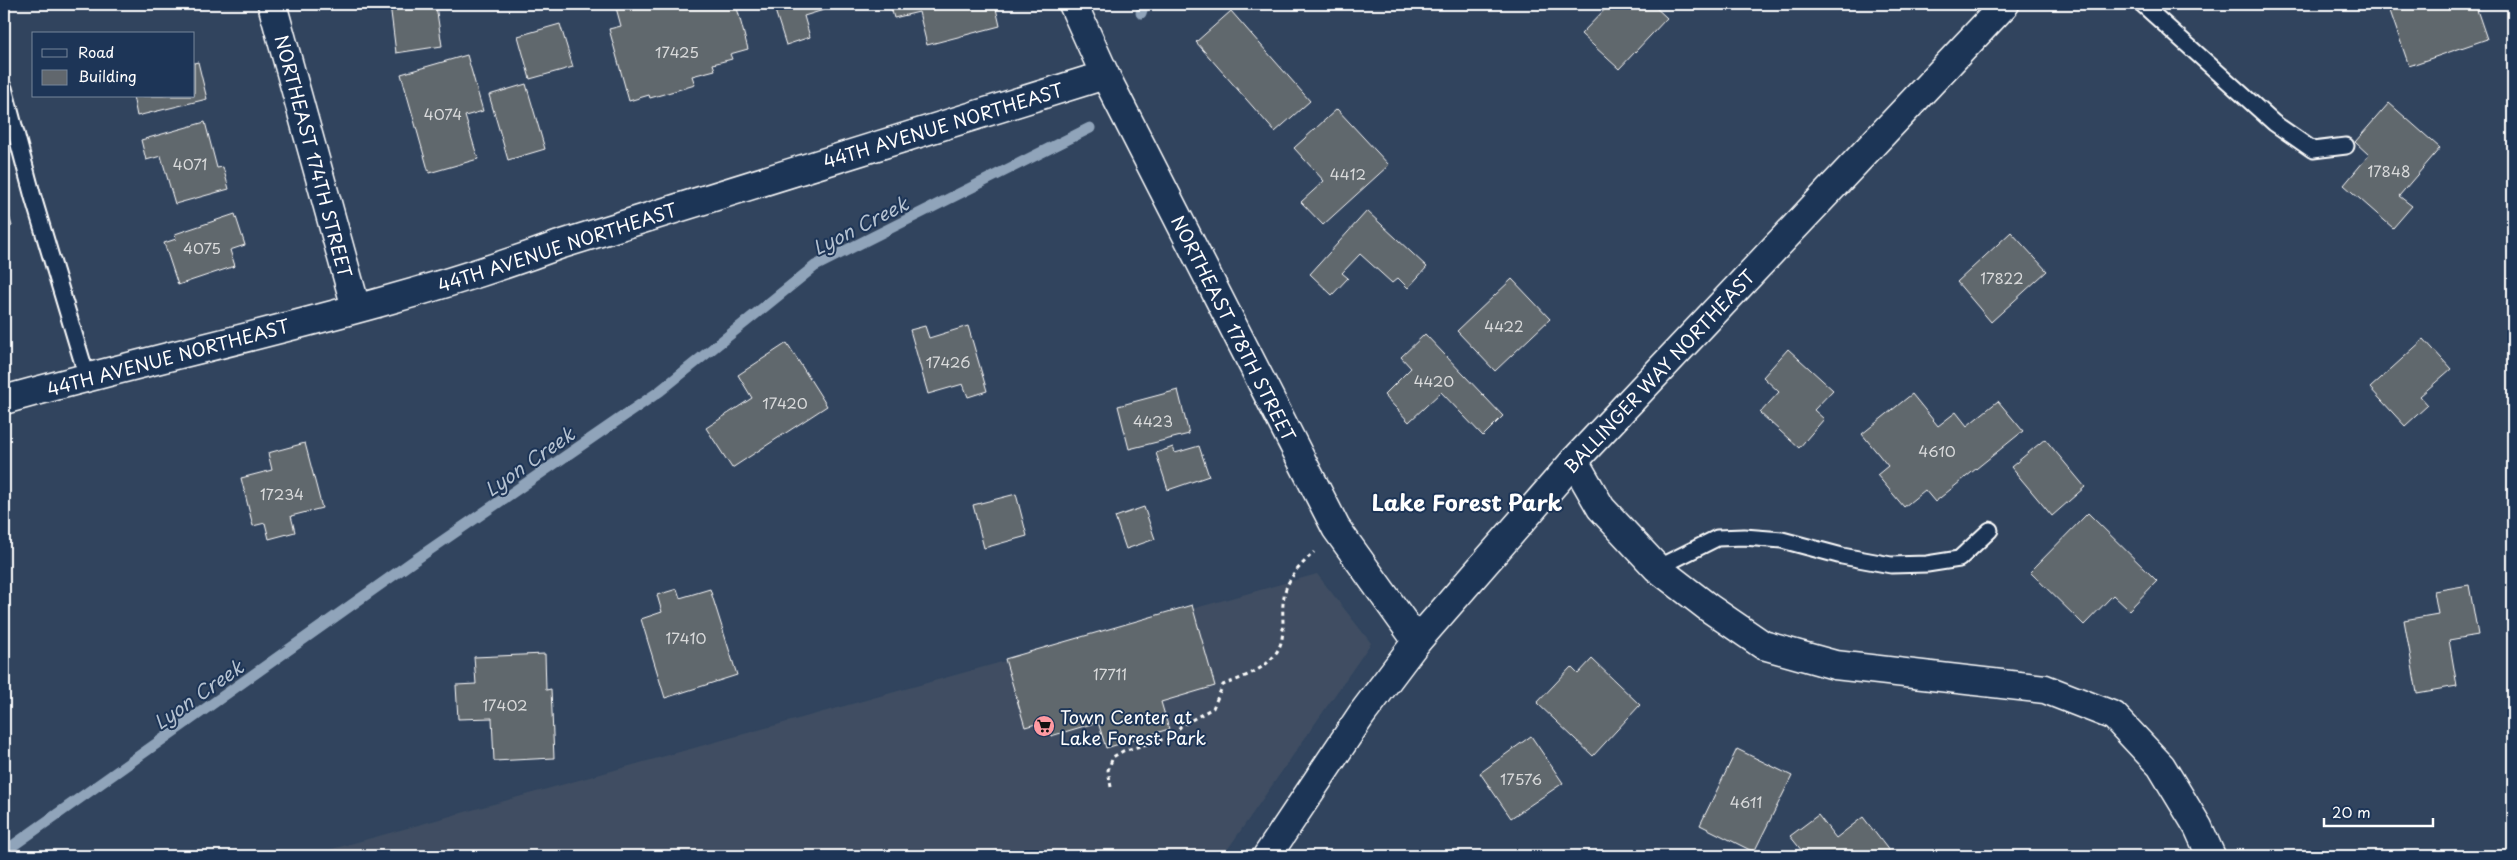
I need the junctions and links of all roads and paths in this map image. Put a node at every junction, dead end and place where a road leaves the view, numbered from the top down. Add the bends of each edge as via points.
1 (272, 4) edge
2 (1073, 4) edge
3 (2005, 4) edge
4 (2142, 4) edge
5 (1105, 75) junction
6 (4, 88) edge
7 (2346, 146) dead end
8 (356, 308) junction
9 (87, 377) junction
10 (4, 400) edge
11 (1574, 461) junction
12 (1990, 530) dead end
13 (1314, 551) dead end
14 (1658, 568) junction
15 (1417, 641) junction
16 (1111, 787) dead end
17 (1267, 856) edge
18 (2211, 856) edge

1 - 8 street, NORTHEAST 174TH STREET
2 - 5 street, NORTHEAST 178TH STREET
3 - 11 street, BALLINGER WAY NORTHEAST
4 - 7 lane via 2274,123 2313,150
5 - 8 street, 44TH AVENUE NORTHEAST via 559,245 500,267
5 - 15 street, NORTHEAST 178TH STREET via 1336,528
6 - 9 lane
8 - 9 street, 44TH AVENUE NORTHEAST
9 - 10 street, 44TH AVENUE NORTHEAST
11 - 14 street via 1601,508
11 - 15 street, BALLINGER WAY NORTHEAST
12 - 14 lane via 1959,559 1927,564 1891,565 1782,540 1744,537 1717,538
13 - 16 path via 1296,570 1284,595 1284,629 1276,654 1255,672 1223,685 1213,708 1181,726 1171,737 1123,751 1113,758 1108,770
14 - 18 street via 1763,645 1835,664 2045,689 2114,716 2161,766 2198,827
15 - 17 street, BALLINGER WAY NORTHEAST via 1362,714

